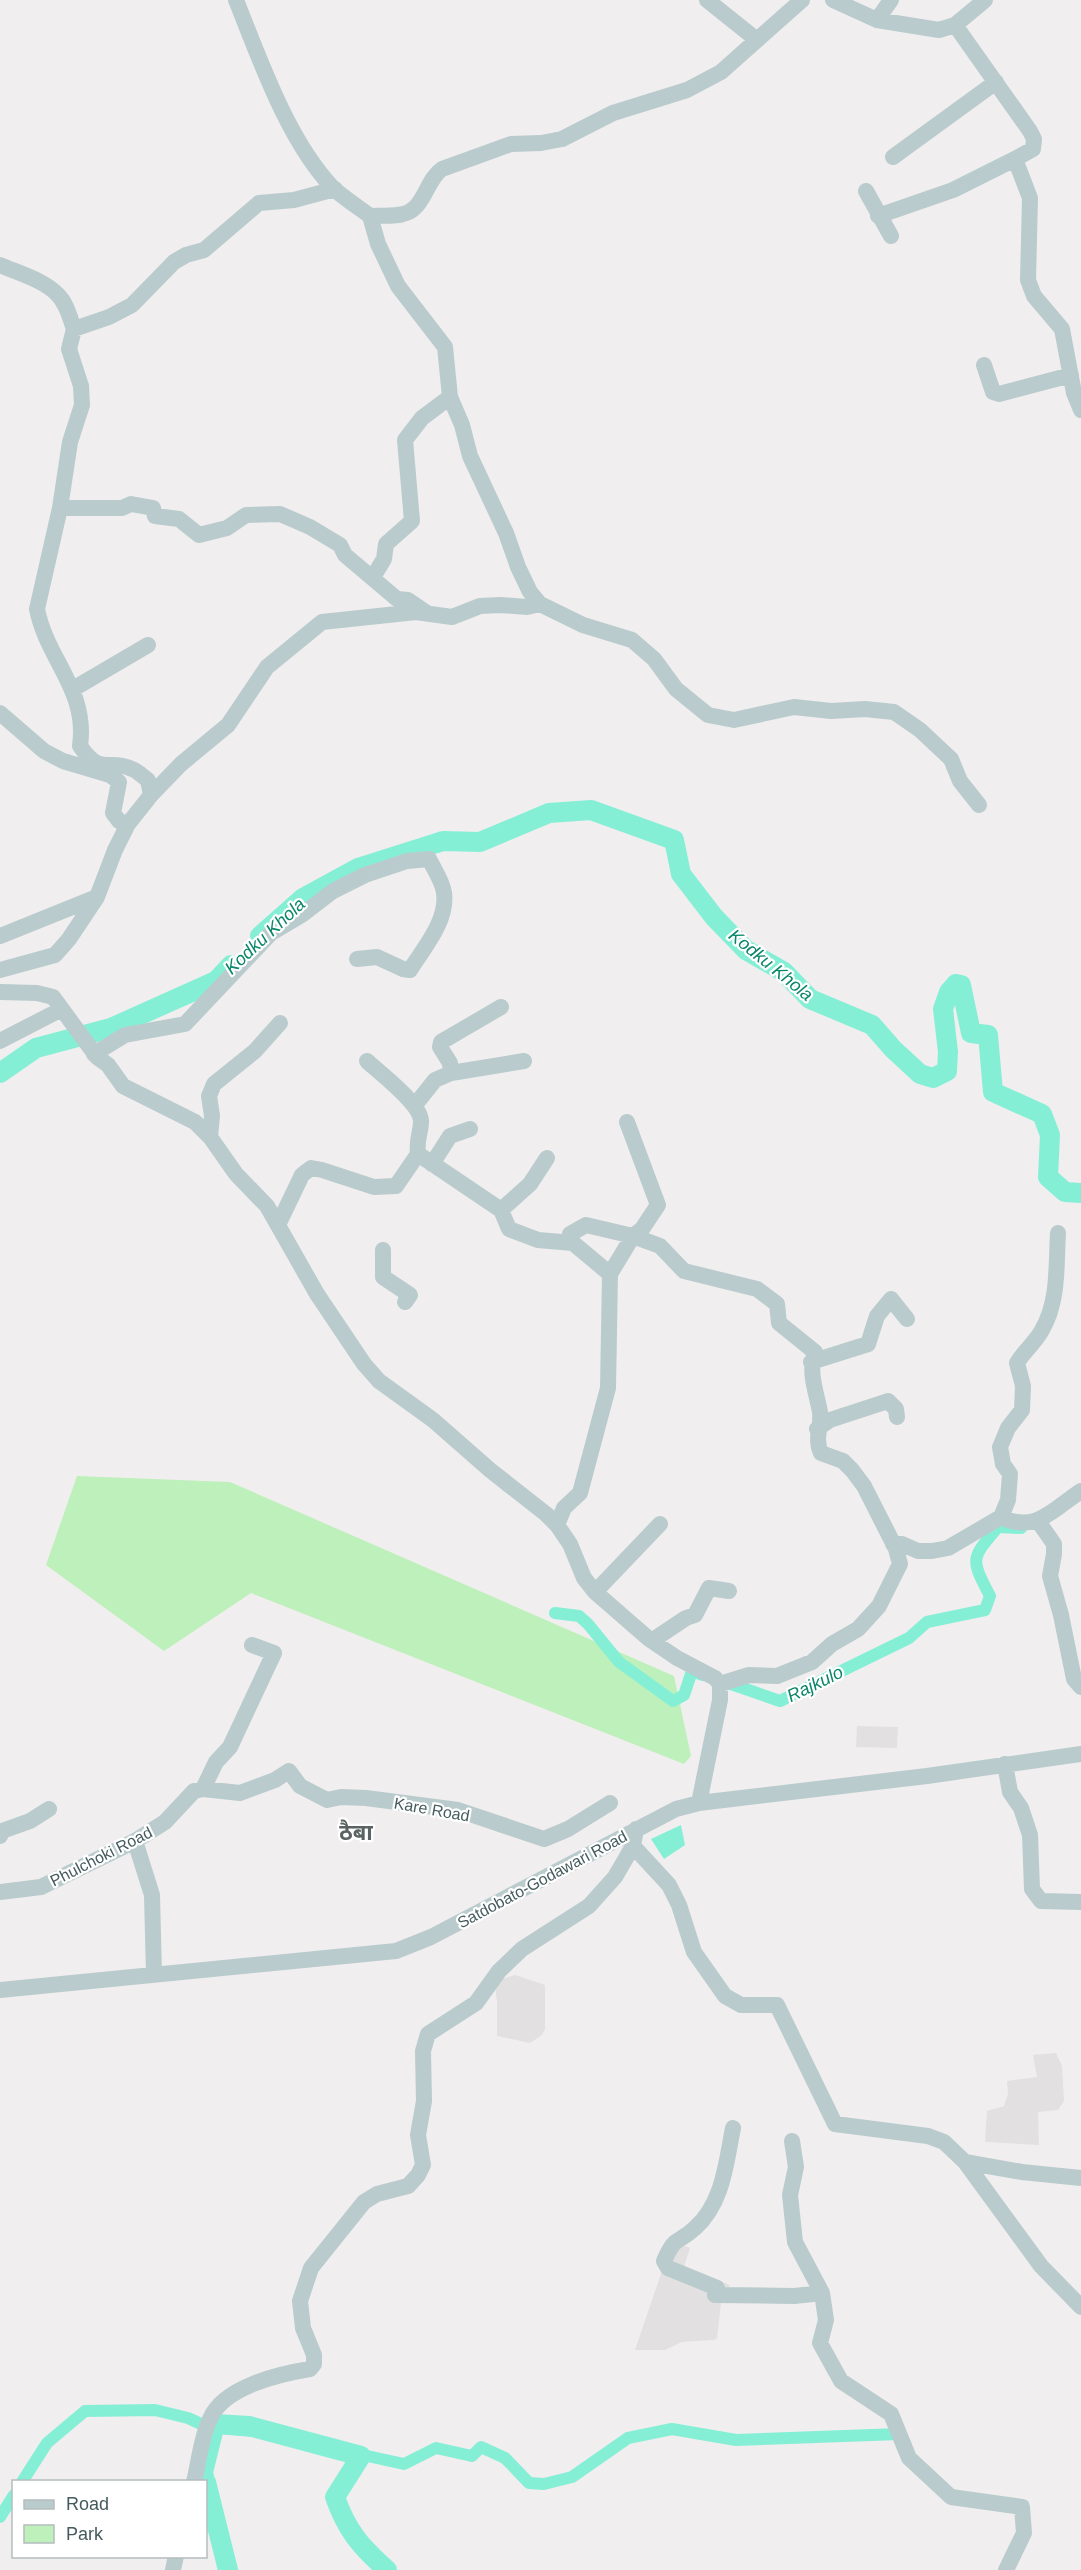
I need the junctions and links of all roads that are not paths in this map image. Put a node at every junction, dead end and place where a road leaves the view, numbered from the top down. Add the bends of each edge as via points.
1 (236, 0) edge
2 (707, 0) edge
3 (801, 0) edge
4 (833, 0) edge
5 (891, 0) edge
6 (986, 0) edge
7 (877, 20) junction
8 (955, 25) junction
9 (757, 40) junction
10 (996, 82) junction
11 (893, 157) dead end
12 (1015, 159) junction
13 (335, 189) junction
14 (866, 191) dead end
15 (370, 216) junction
16 (878, 216) junction
17 (891, 236) dead end
18 (0, 265) edge
19 (74, 329) junction
20 (984, 365) dead end
21 (1071, 375) junction
22 (450, 398) junction
23 (1081, 410) edge
24 (60, 508) junction
25 (374, 578) junction
26 (540, 604) junction
27 (428, 613) junction
28 (148, 645) dead end
29 (73, 689) junction
30 (0, 713) edge
31 (151, 795) junction
32 (979, 805) dead end
33 (128, 824) junction
34 (97, 897) junction
35 (0, 936) edge
36 (357, 959) dead end
37 (0, 970) edge
38 (0, 992) edge
39 (501, 1007) dead end
40 (66, 1015) junction
41 (280, 1023) dead end
42 (0, 1041) edge
43 (91, 1050) junction
44 (367, 1061) dead end
45 (524, 1061) dead end
46 (451, 1073) junction
47 (415, 1105) junction
48 (627, 1122) dead end
49 (470, 1129) dead end
50 (210, 1137) junction
51 (547, 1158) dead end
52 (425, 1159) junction
53 (501, 1209) junction
54 (278, 1225) junction
55 (1058, 1233) dead end
56 (633, 1236) junction
57 (573, 1243) junction
58 (383, 1250) dead end
59 (610, 1274) junction
60 (405, 1302) dead end
61 (907, 1318) dead end
62 (811, 1362) junction
63 (897, 1417) dead end
64 (817, 1429) junction
65 (1081, 1491) edge
66 (1001, 1517) junction
67 (1038, 1521) junction
68 (660, 1524) dead end
69 (557, 1525) junction
70 (894, 1544) junction
71 (595, 1592) junction
72 (729, 1592) dead end
73 (653, 1640) junction
74 (252, 1645) dead end
75 (720, 1684) junction
76 (1081, 1687) edge
77 (1081, 1754) edge
78 (1005, 1764) junction
79 (203, 1789) junction
80 (610, 1803) dead end
81 (699, 1803) junction
82 (49, 1809) dead end
83 (636, 1829) junction
84 (0, 1836) edge
85 (135, 1841) junction
86 (633, 1846) junction
87 (0, 1892) edge
88 (1081, 1902) edge
89 (154, 1975) junction
90 (0, 1990) edge
91 (733, 2128) dead end
92 (792, 2140) dead end
93 (965, 2162) junction
94 (1081, 2178) edge
95 (822, 2293) junction
96 (1081, 2307) edge
97 (194, 2480) edge
98 (1006, 2570) edge

1 - 13 street via 297,139
2 - 9 street
3 - 9 street
4 - 7 street
5 - 7 street
6 - 8 street
7 - 8 street via 939,30
8 - 10 street
9 - 15 street via 721,72 687,90 613,113 562,139 511,144 442,169 434,175 412,211
10 - 11 street
10 - 12 street via 1034,139 1033,150
12 - 16 street via 952,190
12 - 21 street via 1030,198 1028,280 1034,296 1062,329
13 - 15 street
13 - 19 street via 294,200 259,203 204,250 174,262 132,305
14 - 16 street
15 - 22 street via 378,244 399,286 445,347
16 - 17 street
18 - 19 street via 48,286 59,295
19 - 24 street via 69,349 81,386 82,405 70,442
20 - 21 street via 993,392 999,394
21 - 23 street
22 - 25 street via 422,418 405,440 412,521 386,544 384,559
22 - 26 street via 470,456 518,567
24 - 25 street via 131,504 153,508 155,516 179,519 199,535 227,528 246,515 279,514 340,545 345,555
24 - 29 street via 37,609 40,626
25 - 27 street via 397,599 408,600
26 - 27 street via 480,606 452,617
26 - 32 street via 583,625 632,640 654,659 676,689 708,715 734,720 794,706 894,712 951,759 960,781
27 - 31 street via 322,622 305,633 267,667 228,725
28 - 29 street
29 - 31 street via 82,729 80,746 89,760 130,768 148,780
30 - 33 street via 44,750 119,782 113,813
31 - 33 street
33 - 34 street
34 - 35 street
34 - 37 street via 55,955
36 - 43 street via 376,957 410,969 436,929 442,912 444,894 429,859 396,864 333,891 271,933 185,1024 125,1035
38 - 40 street via 53,997
39 - 46 street via 441,1042
40 - 42 street
40 - 43 street
41 - 50 street via 255,1051 214,1084 209,1096
43 - 50 street via 123,1086 195,1122
44 - 47 street
45 - 46 street
46 - 47 street via 435,1080
47 - 52 street via 421,1119 417,1140
48 - 56 street via 658,1205
49 - 52 street via 450,1136
50 - 54 street
51 - 53 street via 530,1184
52 - 53 street
52 - 54 street via 396,1186 375,1187 310,1168 302,1174
53 - 57 street via 509,1229 538,1240
54 - 69 street via 317,1294 379,1381 433,1420
55 - 66 street via 1053,1305 1038,1337 1017,1363 1023,1386 1022,1410 1000,1447 1010,1474 1008,1500
56 - 57 street via 586,1225 570,1234
56 - 59 street
56 - 62 street via 660,1246 684,1271 757,1289 777,1304 779,1323 815,1352
57 - 59 street
58 - 60 street via 383,1277 410,1295
59 - 69 street via 608,1388 580,1493 564,1508
61 - 62 street via 891,1299 877,1316 868,1344
62 - 64 street via 820,1414
63 - 64 street via 896,1409 888,1401 830,1420
64 - 70 street via 821,1453 843,1461 852,1470
65 - 67 street
66 - 67 street via 1023,1524
66 - 70 street via 948,1548 925,1551
67 - 76 street via 1054,1544 1050,1576 1074,1679
68 - 71 street
69 - 71 street
70 - 75 street via 900,1564 879,1606 858,1629 812,1662 777,1676 749,1675
71 - 73 street
72 - 73 street via 709,1588 695,1615
73 - 75 street
74 - 79 street via 274,1653 230,1747 216,1762
75 - 81 street
77 - 78 street, Satdobato-Godawari Road
78 - 81 street, Satdobato-Godawari Road
78 - 88 street via 1010,1792 1030,1835 1035,1896 1041,1901
79 - 80 street, Kare Road via 240,1793 290,1771 300,1786 327,1800 366,1798 458,1810 544,1839
79 - 85 street, Phulchoki Road via 194,1791 165,1822
81 - 83 street, Satdobato-Godawari Road via 676,1809
82 - 84 street via 2,1831
83 - 86 street
83 - 89 street, Satdobato-Godawari Road via 405,1948
85 - 87 street, Phulchoki Road via 41,1887
85 - 89 street via 152,1895
86 - 93 street via 669,1885 694,1952 725,1996 741,2005 777,2005 835,2124 928,2136 944,2142
86 - 97 street via 615,1877 589,1906 522,1949 499,1971 476,2003 428,2034 423,2051 424,2101 418,2135 423,2164 418,2175 408,2186 377,2194 364,2202 311,2268 300,2301 314,2364 310,2369 279,2374 249,2386 225,2400 209,2419
89 - 90 street, Satdobato-Godawari Road
91 - 95 street via 723,2183 713,2207 694,2229 672,2242 664,2261 668,2268 717,2288 715,2295
92 - 95 street via 796,2167 790,2195 795,2242
93 - 94 street
93 - 96 street via 1041,2266
95 - 98 street via 826,2320 820,2343 841,2381 891,2414 909,2458 951,2497 1022,2507 1024,2533

